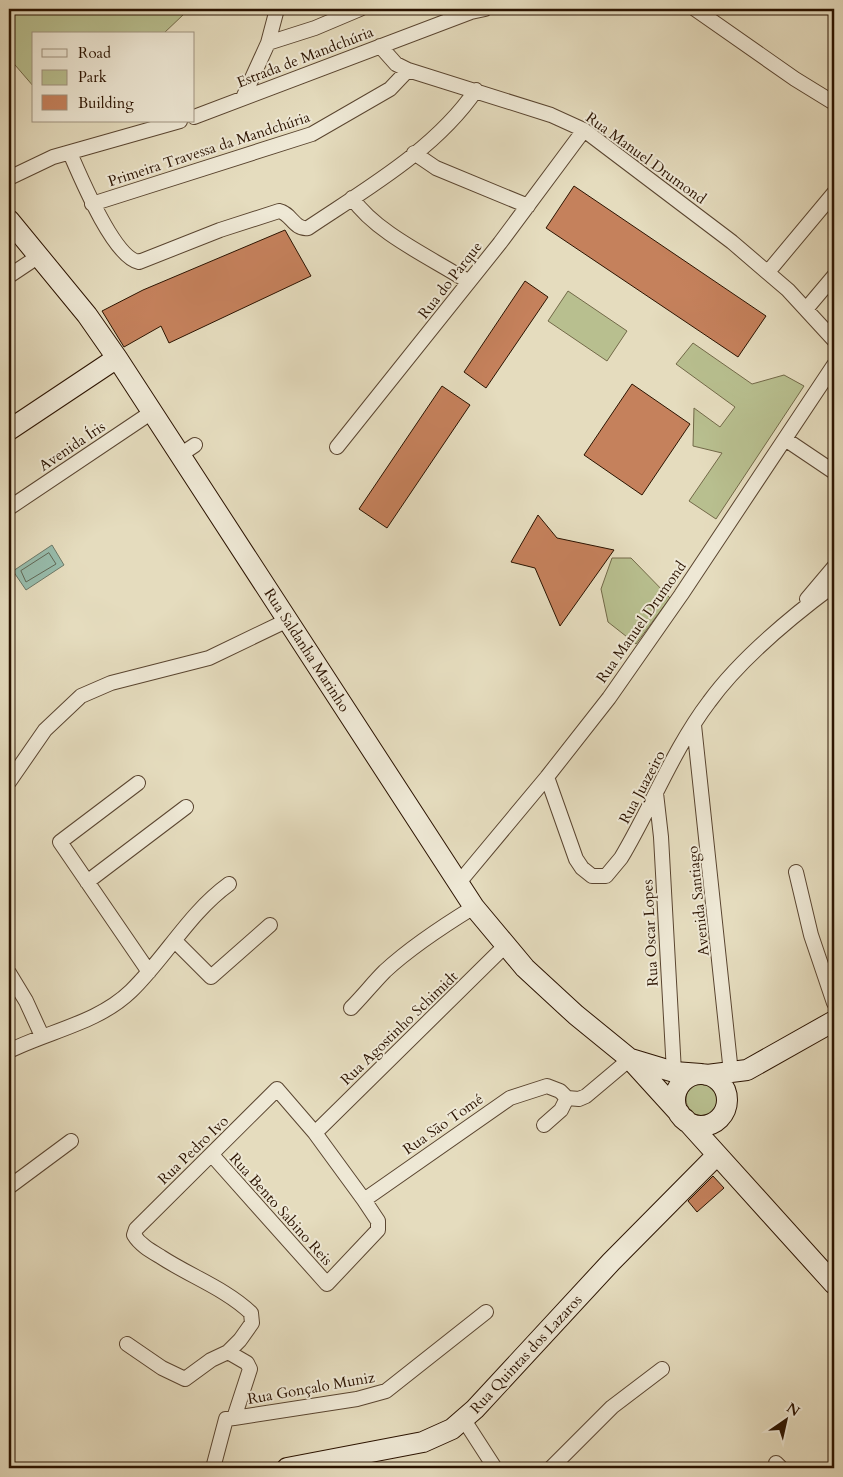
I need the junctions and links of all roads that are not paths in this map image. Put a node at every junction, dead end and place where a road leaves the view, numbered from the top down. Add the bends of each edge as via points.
1 (277, 9) edge
2 (360, 9) edge
3 (485, 9) edge
4 (695, 9) edge
5 (471, 10) edge
6 (268, 43) junction
7 (380, 46) junction
8 (408, 70) junction
9 (476, 90) junction
10 (243, 98) junction
11 (834, 103) edge
12 (195, 117) edge
13 (177, 122) edge
14 (584, 130) junction
15 (70, 153) junction
16 (414, 153) junction
17 (9, 178) edge
18 (834, 193) edge
19 (352, 198) junction
20 (92, 204) junction
21 (528, 206) junction
22 (9, 220) edge
23 (39, 256) junction
24 (768, 272) junction
25 (9, 276) edge
26 (834, 276) edge
27 (469, 282) junction
28 (807, 308) junction
29 (834, 340) edge
30 (117, 358) junction
31 (834, 365) edge
32 (152, 412) junction
33 (9, 430) edge
34 (785, 439) junction
35 (337, 447) dead end
36 (834, 472) edge
37 (9, 508) edge
38 (834, 567) edge
39 (834, 586) edge
40 (288, 620) junction
41 (789, 620) junction
42 (694, 725) junction
43 (547, 777) junction
44 (9, 782) edge
45 (138, 783) dead end
46 (656, 793) junction
47 (186, 807) dead end
48 (796, 872) dead end
49 (87, 882) junction
50 (229, 884) dead end
51 (457, 885) junction
52 (474, 907) junction
53 (270, 925) dead end
54 (175, 941) junction
55 (505, 946) junction
56 (149, 972) junction
57 (9, 973) edge
58 (834, 1003) edge
59 (351, 1008) dead end
60 (834, 1020) edge
61 (42, 1036) junction
62 (9, 1051) edge
63 (624, 1063) junction
64 (739, 1071) junction
65 (674, 1072) junction
66 (704, 1074) junction
67 (567, 1098) junction
68 (723, 1113) junction
69 (682, 1117) junction
70 (544, 1125) dead end
71 (315, 1133) junction
72 (72, 1141) dead end
73 (212, 1155) junction
74 (716, 1156) junction
75 (9, 1187) edge
76 (364, 1200) junction
77 (834, 1284) edge
78 (486, 1312) dead end
79 (128, 1344) dead end
80 (228, 1352) junction
81 (662, 1369) dead end
82 (234, 1418) junction
83 (464, 1420) junction
84 (213, 1468) edge
85 (287, 1468) edge
86 (495, 1468) edge
87 (551, 1468) edge

1 - 6 street
2 - 6 street
3 - 5 street, Estrada de Mandchúria
4 - 11 street via 795,80
5 - 7 street, Estrada de Mandchúria
6 - 10 street
7 - 8 street, Rua Manuel Drumond via 396,64
7 - 10 street, Estrada de Mandchúria
8 - 9 street, Rua Manuel Drumond
8 - 20 street, Primeira Travessa da Mandchúria via 390,89 312,134
9 - 14 street, Rua Manuel Drumond via 551,115
9 - 16 street via 450,122
10 - 12 street, Estrada de Mandchúria
13 - 15 street
14 - 21 street, Rua do Parque
14 - 24 street, Rua Manuel Drumond
15 - 17 street via 36,164
15 - 20 street
16 - 19 street via 384,178
16 - 21 street via 436,168
18 - 24 street
19 - 20 street via 308,228 300,227 284,212 278,211 139,262 130,258
19 - 27 street via 378,226
21 - 27 street, Rua do Parque
22 - 23 main road, Rua Saldanha Marinho
23 - 25 street
23 - 30 main road, Rua Saldanha Marinho
24 - 28 street, Rua Manuel Drumond
26 - 28 street
27 - 35 street, Rua do Parque
28 - 29 street, Rua Manuel Drumond
30 - 32 main road, Rua Saldanha Marinho
30 - 33 main road
31 - 34 street, Rua Manuel Drumond
32 - 37 street, Avenida Íris
32 - 40 main road, Rua Saldanha Marinho via 188,450
34 - 36 street
34 - 43 street, Rua Manuel Drumond via 636,659
38 - 41 street, Rua Juazeiro
39 - 41 street, Rua Juazeiro
40 - 44 street via 209,658 110,683 81,696 45,730
40 - 51 main road, Rua Saldanha Marinho
41 - 42 street, Rua Juazeiro via 722,685
42 - 46 street, Rua Juazeiro
42 - 64 street, Avenida Santiago
43 - 46 street, Rua Juazeiro via 576,859 585,872 599,878 615,867
43 - 51 street, Rua Manuel Drumond
45 - 49 street via 60,842
46 - 65 street, Rua Oscar Lopes
47 - 49 street
48 - 58 street via 811,934
49 - 56 street
50 - 54 street via 206,902
51 - 52 main road, Rua Saldanha Marinho
52 - 55 main road, Rua Saldanha Marinho
52 - 59 street via 405,954
53 - 54 street via 211,977
54 - 56 street
55 - 63 main road, Rua Saldanha Marinho
55 - 71 street, Rua Agostinho Schimidt
56 - 61 street via 113,1006 74,1026
57 - 61 street
60 - 64 main road
61 - 62 street
63 - 65 main road, Rua Saldanha Marinho
63 - 67 street via 586,1096
63 - 69 main road, Rua Saldanha Marinho
64 - 66 main road, Rua Saldanha Marinho
64 - 68 main road
65 - 66 main road, Rua Saldanha Marinho
66 - 68 main road via 720,1082 724,1088 727,1103
66 - 69 main road via 686,1079 681,1085 676,1099
67 - 70 street via 561,1110
67 - 76 street, Rua Sāo Tomé via 547,1086 510,1098
68 - 69 main road via 711,1124 704,1125 690,1123
68 - 74 main road
69 - 74 main road, Rua Saldanha Marinho
71 - 73 street, Rua Pedro Ivo via 277,1089
71 - 76 street
72 - 75 street
73 - 76 street, Rua Bento Sabino Reis via 327,1284 378,1230 378,1221
73 - 80 street, Rua Pedro Ivo via 136,1229 134,1235 143,1246 238,1301 251,1313 252,1323
74 - 77 main road, Rua Saldanha Marinho
74 - 83 main road, Rua Quintas dos Lazaros via 611,1262
78 - 82 street, Rua Gonçalo Muniz via 386,1391 357,1399
79 - 80 street via 162,1368 185,1379 210,1360
80 - 82 street via 248,1363 250,1369
81 - 87 street via 612,1407
82 - 84 street via 226,1420
83 - 85 main road, Rua Quintas dos Lazaros via 423,1442
83 - 86 street

